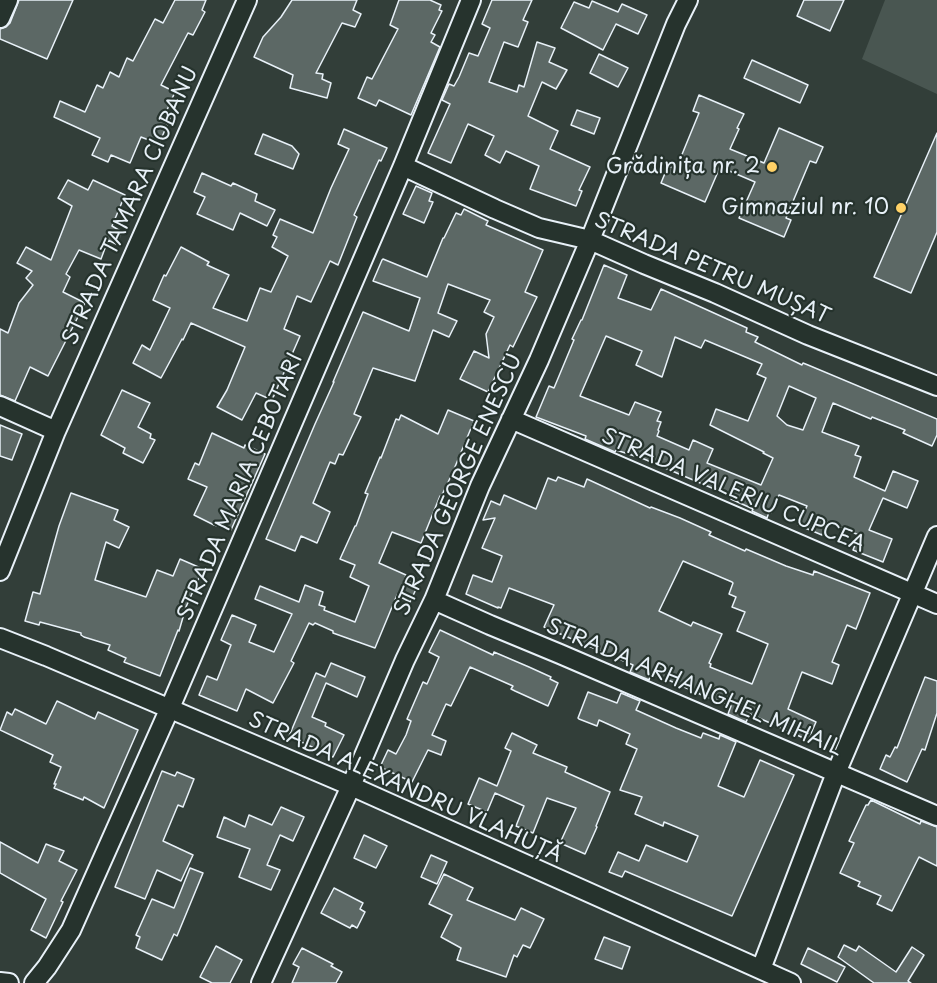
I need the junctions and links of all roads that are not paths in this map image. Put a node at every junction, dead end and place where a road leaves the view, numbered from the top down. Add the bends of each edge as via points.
1 (8, 0) edge
2 (247, 0) edge
3 (471, 0) edge
4 (688, 0) edge
5 (0, 18) edge
6 (403, 166) junction
7 (590, 240) junction
8 (937, 386) edge
9 (0, 406) edge
10 (511, 419) junction
11 (56, 431) junction
12 (937, 536) edge
13 (0, 571) edge
14 (913, 594) junction
15 (434, 600) junction
16 (937, 604) edge
17 (0, 638) edge
18 (170, 710) junction
19 (836, 773) junction
20 (351, 786) junction
21 (937, 816) edge
22 (761, 969) junction
23 (0, 982) edge
24 (9, 983) edge
25 (33, 983) edge
26 (261, 983) edge
27 (791, 983) edge

1 - 5 street
2 - 11 street, STRADA TAMARA CIOBANU
3 - 6 street, STRADA MARIA CEBOTARI
4 - 7 street, STRADA GEORGE ENESCU
6 - 7 street, STRADA PETRU MUȘAT via 539,228
6 - 18 street, STRADA MARIA CEBOTARI
7 - 8 street, STRADA PETRU MUȘAT via 808,335
7 - 10 street, STRADA GEORGE ENESCU
9 - 11 street
10 - 14 street, STRADA VALERIU CUPCEA
10 - 15 street, STRADA GEORGE ENESCU
11 - 13 street, STRADA TAMARA CIOBANU
12 - 14 street
14 - 16 street, STRADA VALERIU CUPCEA
14 - 19 street
15 - 19 street, STRADA ARHANGHEL MIHAIL
15 - 20 street, STRADA GEORGE ENESCU
17 - 18 street, STRADA АLEXANDRU VLAHUȚĂ
18 - 20 street, STRADA АLEXANDRU VLAHUȚĂ
18 - 25 street, STRADA MARIA CEBOTARI via 71,930
19 - 21 street, STRADA ARHANGHEL MIHAIL
19 - 22 street
20 - 22 street, STRADA АLEXANDRU VLAHUȚĂ
20 - 26 street, STRADA GEORGE ENESCU
22 - 27 street, STRADA АLEXANDRU VLAHUȚĂ
23 - 24 street

